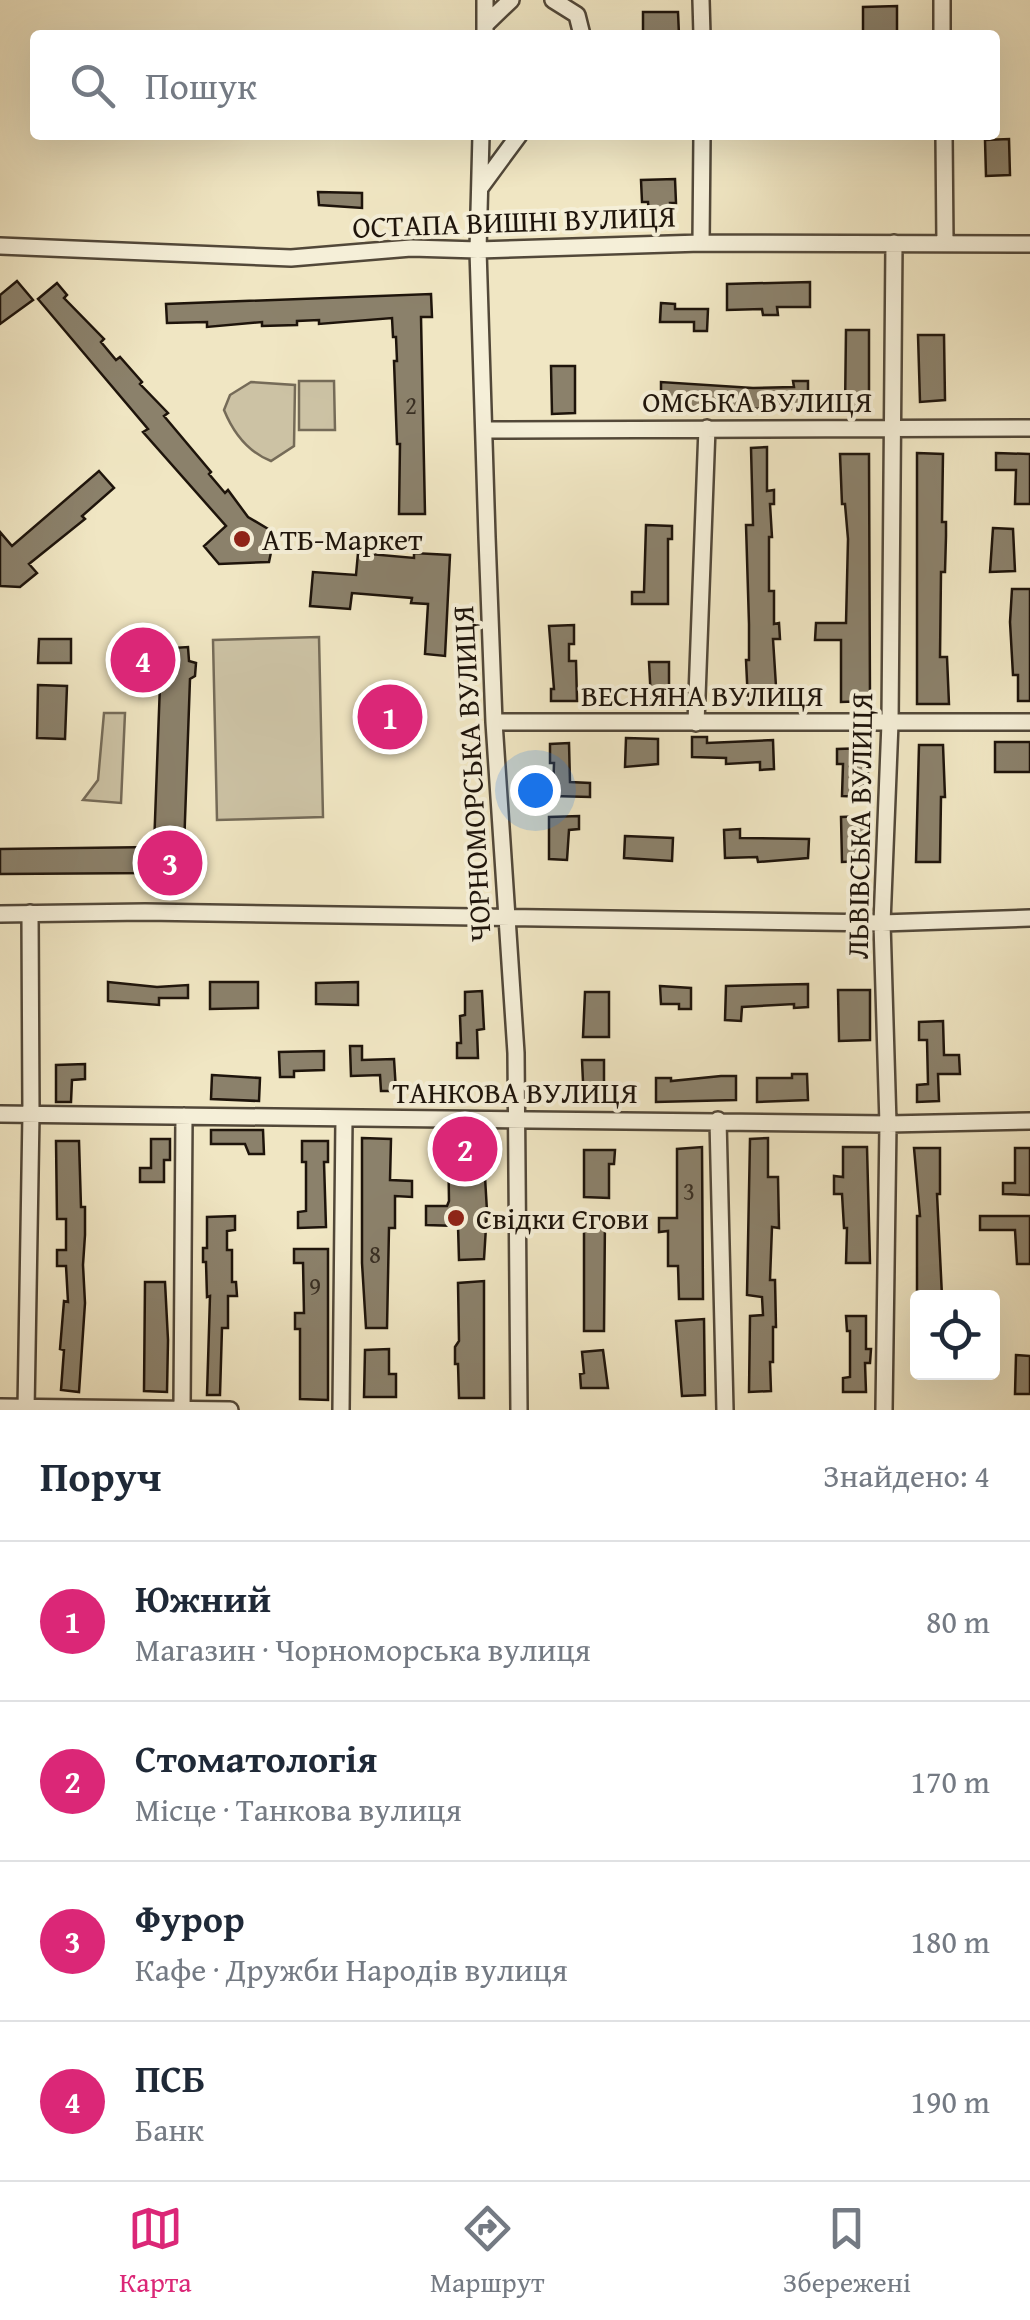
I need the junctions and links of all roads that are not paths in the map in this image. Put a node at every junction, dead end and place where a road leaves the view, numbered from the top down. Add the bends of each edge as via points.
1 (485, 0) edge
2 (510, 0) edge
3 (553, 0) edge
4 (702, 0) edge
5 (942, 0) edge
6 (486, 30) edge
7 (581, 30) edge
8 (702, 30) edge
9 (942, 30) edge
10 (481, 140) edge
11 (514, 140) edge
12 (702, 140) edge
13 (944, 140) edge
14 (479, 190) junction
15 (894, 243) junction
16 (945, 243) junction
17 (701, 244) junction
18 (1030, 244) edge
19 (0, 246) edge
20 (478, 250) junction
21 (707, 428) junction
22 (892, 428) junction
23 (1030, 428) edge
24 (484, 430) junction
25 (494, 722) junction
26 (696, 722) junction
27 (1030, 722) edge
28 (890, 723) junction
29 (30, 913) junction
30 (0, 914) edge
31 (506, 918) junction
32 (1030, 918) edge
33 (882, 923) junction
34 (0, 1114) edge
35 (31, 1114) junction
36 (184, 1116) junction
37 (344, 1118) junction
38 (517, 1120) junction
39 (718, 1120) junction
40 (1030, 1121) edge
41 (888, 1124) junction
42 (0, 1407) edge
43 (26, 1408) edge
44 (182, 1408) edge
45 (230, 1410) edge
46 (342, 1410) edge
47 (519, 1410) edge
48 (725, 1410) edge
49 (884, 1410) edge

1 - 6 street
2 - 6 street
3 - 7 street via 577,15
4 - 8 street
5 - 9 street
10 - 14 street, ЧОРНОМОРСЬКА ВУЛИЦЯ
11 - 14 street
12 - 17 street
13 - 16 street
14 - 20 street, ЧОРНОМОРСЬКА ВУЛИЦЯ
15 - 16 street, ОСТАПА ВИШНІ ВУЛИЦЯ
15 - 17 street, ОСТАПА ВИШНІ ВУЛИЦЯ
15 - 22 street, ЛЬВІВСЬКА ВУЛИЦЯ
16 - 18 street, ОСТАПА ВИШНІ ВУЛИЦЯ
17 - 20 street, ОСТАПА ВИШНІ ВУЛИЦЯ
19 - 20 street, ОСТАПА ВИШНІ ВУЛИЦЯ via 291,258
20 - 24 street, ЧОРНОМОРСЬКА ВУЛИЦЯ
21 - 22 street, ОМСЬКА ВУЛИЦЯ
21 - 24 street, ОМСЬКА ВУЛИЦЯ
21 - 26 street
22 - 23 street, ОМСЬКА ВУЛИЦЯ
22 - 28 street, ЛЬВІВСЬКА ВУЛИЦЯ
24 - 25 street, ЧОРНОМОРСЬКА ВУЛИЦЯ
25 - 26 street, ВЕСНЯНА ВУЛИЦЯ
25 - 31 street, ЧОРНОМОРСЬКА ВУЛИЦЯ
26 - 28 street, ВЕСНЯНА ВУЛИЦЯ
27 - 28 street, ВЕСНЯНА ВУЛИЦЯ
28 - 33 street, ЛЬВІВСЬКА ВУЛИЦЯ
29 - 30 street
29 - 31 street
29 - 35 street
31 - 33 street
31 - 38 street, ЧОРНОМОРСЬКА ВУЛИЦЯ
32 - 33 street
33 - 41 street, ЛЬВІВСЬКА ВУЛИЦЯ
34 - 35 street, ТАНКОВА ВУЛИЦЯ
35 - 36 street, ТАНКОВА ВУЛИЦЯ
35 - 43 street
36 - 37 street, ТАНКОВА ВУЛИЦЯ
36 - 44 street
37 - 38 street, ТАНКОВА ВУЛИЦЯ
37 - 46 street
38 - 39 street, ТАНКОВА ВУЛИЦЯ
38 - 47 street, ЧОРНОМОРСЬКА ВУЛИЦЯ
39 - 41 street, ТАНКОВА ВУЛИЦЯ
39 - 48 street
40 - 41 street, ТАНКОВА ВУЛИЦЯ
41 - 49 street, ЛЬВІВСЬКА ВУЛИЦЯ
42 - 43 street
43 - 44 street
44 - 45 street

